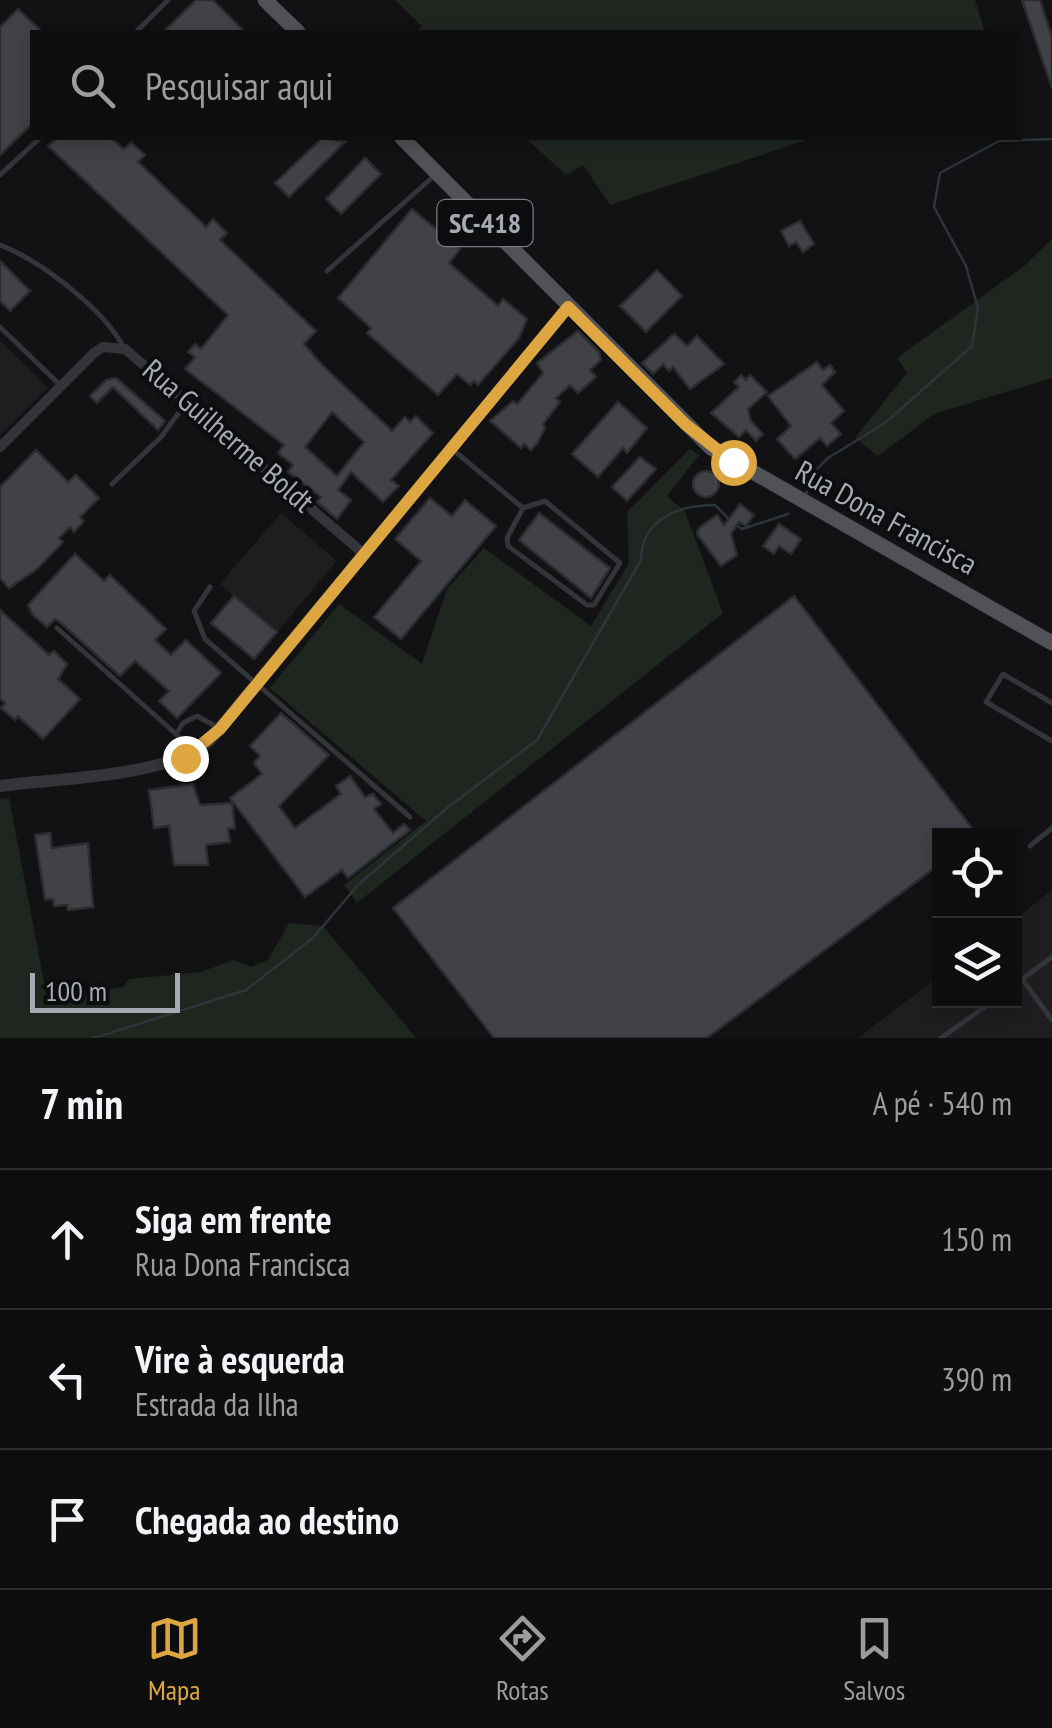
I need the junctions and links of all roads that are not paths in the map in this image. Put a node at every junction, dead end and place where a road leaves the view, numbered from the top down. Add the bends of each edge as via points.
1 (168, 0) edge
2 (266, 0) edge
3 (138, 30) edge
4 (296, 30) edge
5 (38, 140) edge
6 (404, 140) edge
7 (437, 173) junction
8 (0, 175) edge
9 (0, 245) edge
10 (327, 272) dead end
11 (568, 307) junction
12 (0, 328) edge
13 (125, 349) junction
14 (61, 386) junction
15 (188, 401) junction
16 (0, 446) edge
17 (450, 448) junction
18 (112, 484) dead end
19 (522, 508) junction
20 (364, 554) junction
21 (210, 587) dead end
22 (56, 628) dead end
23 (1052, 643) edge
24 (258, 684) junction
25 (1052, 703) edge
26 (220, 729) junction
27 (176, 734) junction
28 (1052, 741) edge
29 (195, 753) junction
30 (0, 786) edge
31 (410, 817) dead end
32 (1052, 828) edge
33 (1030, 846) dead end
34 (1052, 957) edge
35 (1022, 979) joint
36 (982, 1008) edge
37 (1052, 1020) edge
38 (942, 1038) edge

1 - 3 lane
2 - 4 main road
5 - 8 lane
6 - 7 main road, Rua Dona Francisca / SC-418
7 - 10 lane
7 - 11 main road, Rua Dona Francisca / SC-418
9 - 13 lane via 32,258 106,323
11 - 17 street
11 - 23 main road, Rua Dona Francisca / SC-418 via 685,424 733,462
12 - 14 lane
13 - 14 street, Rua Guilherme Boldt via 103,347
13 - 15 street, Rua Guilherme Boldt
14 - 16 street, Rua Guilherme Boldt
15 - 18 lane
15 - 20 street, Rua Guilherme Boldt
17 - 19 lane
17 - 20 street
19 - 19 lane via 508,546 594,605 619,570 616,557 546,501
20 - 24 street
21 - 24 lane via 194,611 198,629
22 - 27 lane
24 - 26 street
24 - 31 lane
25 - 28 lane via 1003,674 986,702
26 - 27 lane via 197,716
26 - 29 street
27 - 29 lane
29 - 30 street via 166,763
32 - 33 lane
34 - 35 lane
35 - 37 lane
36 - 38 lane

